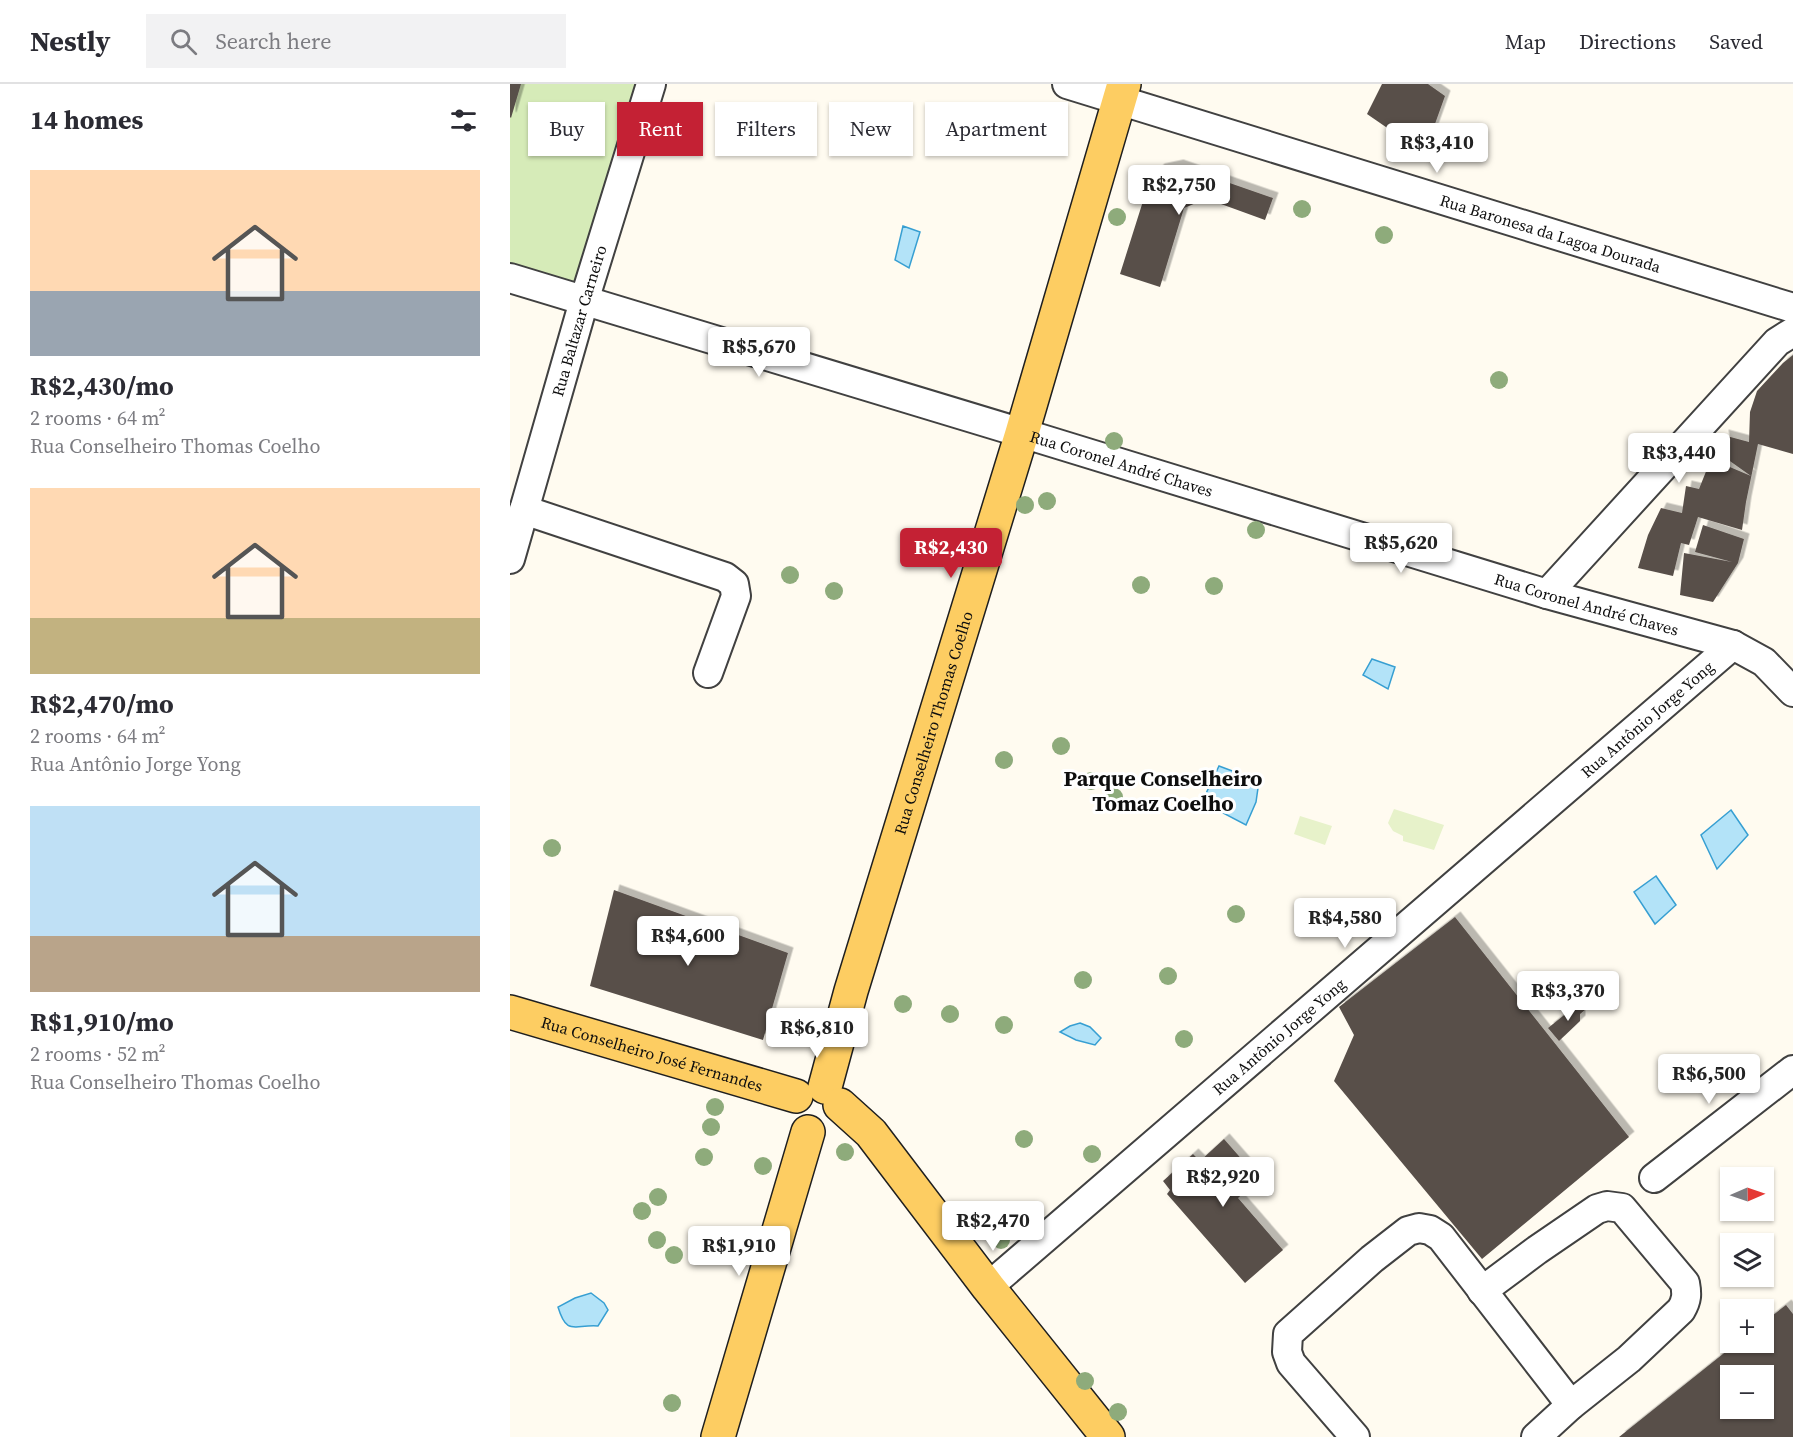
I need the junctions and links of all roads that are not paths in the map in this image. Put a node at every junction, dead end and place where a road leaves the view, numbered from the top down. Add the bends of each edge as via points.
1 (651, 84) edge
2 (1067, 84) edge
3 (1122, 92) edge
4 (510, 278) edge
5 (584, 301) junction
6 (1793, 308) edge
7 (1785, 337) edge
8 (1022, 433) junction
9 (524, 510) junction
10 (510, 559) edge
11 (1547, 594) junction
12 (1733, 645) junction
13 (708, 673) dead end
14 (1793, 692) edge
15 (510, 1012) edge
16 (1793, 1070) edge
17 (820, 1096) junction
18 (1653, 1178) dead end
19 (988, 1287) junction
20 (1482, 1291) junction
21 (1571, 1405) junction
22 (718, 1437) edge
23 (1107, 1437) edge
24 (1356, 1437) edge
25 (1536, 1437) edge

1 - 5 street, Rua Baltazar Carneiro
2 - 3 street, Rua Baronesa da Lagoa Dourada
3 - 6 street, Rua Baronesa da Lagoa Dourada
3 - 8 main road, Rua Conselheiro Thomas Coelho
4 - 5 street, Rua Coronel André Chaves
5 - 8 street, Rua Coronel André Chaves
5 - 9 street, Rua Baltazar Carneiro
7 - 11 street
8 - 11 street, Rua Coronel André Chaves
8 - 17 main road, Rua Conselheiro Thomas Coelho
9 - 10 street, Rua Baltazar Carneiro
9 - 13 street via 725,577 734,584 736,596
11 - 12 street, Rua Coronel André Chaves
12 - 14 street, Rua Coronel André Chaves via 1764,662
12 - 19 street, Rua Antônio Jorge Yong
15 - 17 main road, Rua Conselheiro José Fernandes
16 - 18 street
17 - 19 main road, Rua Conselheiro José Fernandes via 871,1133
17 - 22 main road via 793,1113 808,1132
19 - 23 main road, Rua Conselheiro José Fernandes
20 - 21 street
20 - 21 street via 1597,1209 1607,1206 1622,1208 1685,1283 1686,1302 1681,1310 1629,1359
20 - 24 street via 1441,1237 1419,1228 1408,1231 1372,1259 1288,1334 1291,1363
21 - 25 street

